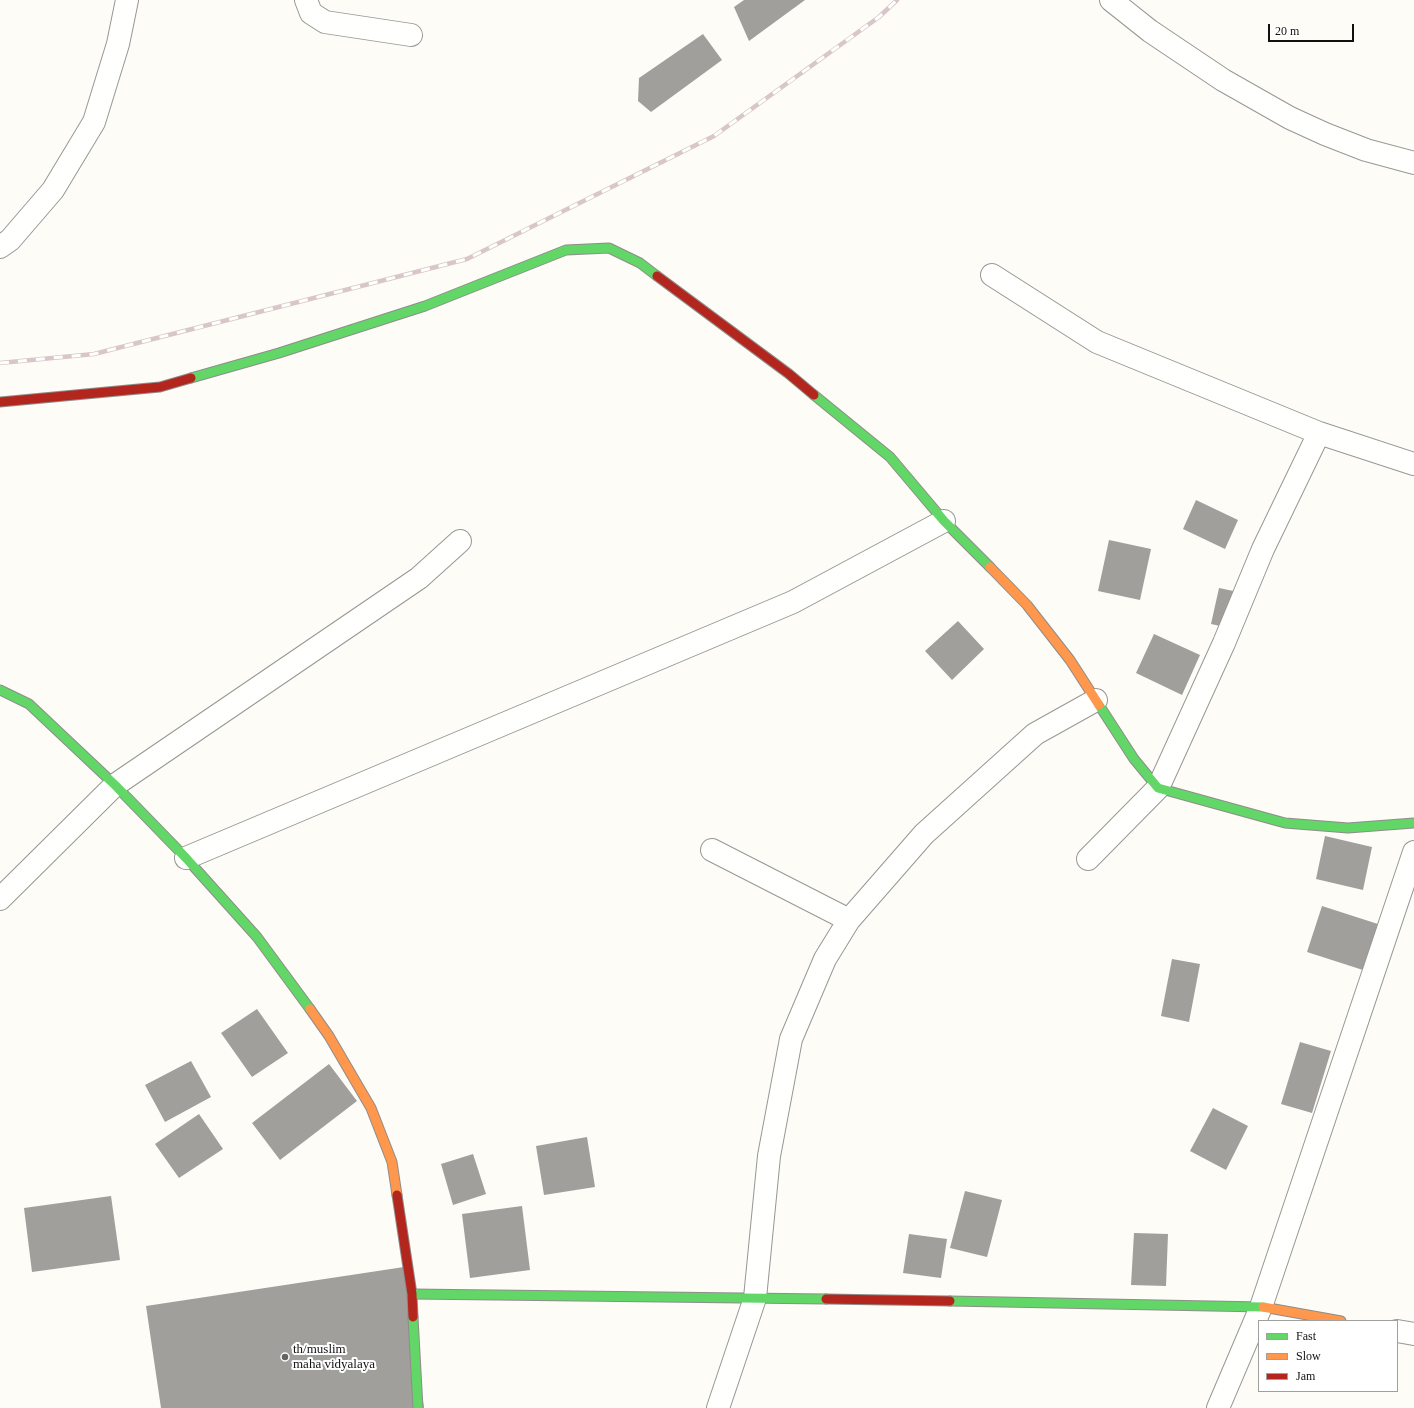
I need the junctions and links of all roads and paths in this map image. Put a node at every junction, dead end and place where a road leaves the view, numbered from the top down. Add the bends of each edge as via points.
1 (127, 0) edge
2 (306, 0) edge
3 (1111, 0) edge
4 (411, 35) dead end
5 (1414, 163) edge
6 (0, 247) edge
7 (992, 275) dead end
8 (0, 402) edge
9 (1319, 434) junction
10 (1414, 464) edge
11 (944, 521) junction
12 (460, 541) dead end
13 (0, 690) edge
14 (1096, 700) junction
15 (115, 786) junction
16 (1158, 788) junction
17 (1414, 823) edge
18 (712, 850) dead end
19 (1414, 852) edge
20 (186, 858) junction
21 (1088, 859) dead end
22 (0, 899) edge
23 (849, 920) junction
24 (412, 1294) junction
25 (755, 1298) junction
26 (1261, 1307) junction
27 (1335, 1320) edge
28 (1398, 1331) edge
29 (1414, 1334) edge
30 (418, 1408) edge
31 (718, 1408) edge
32 (1218, 1408) edge

1 - 6 street via 118,44 94,122 53,190 10,240
2 - 4 street via 311,13 325,22
3 - 5 street via 1150,31 1222,80 1290,118 1366,150
7 - 9 street via 1097,342
8 - 11 street via 160,387 279,353 425,306 566,250 609,248 640,263 789,374 890,457
9 - 10 street
9 - 16 street via 1263,549 1224,644
11 - 14 street via 1028,605 1070,660
11 - 20 street via 793,602
12 - 15 street via 419,578
13 - 15 street via 28,704
14 - 16 street via 1134,759
14 - 23 street via 1035,734 924,834
15 - 20 street
15 - 22 street
16 - 17 street via 1285,823 1348,828
16 - 21 street
18 - 23 street
19 - 26 street
20 - 24 street via 257,937 329,1036 371,1108 392,1162
23 - 25 street via 825,959 791,1040 769,1156
24 - 25 street
24 - 30 street
25 - 26 street
25 - 31 street
26 - 27 street
26 - 32 street
28 - 29 street

